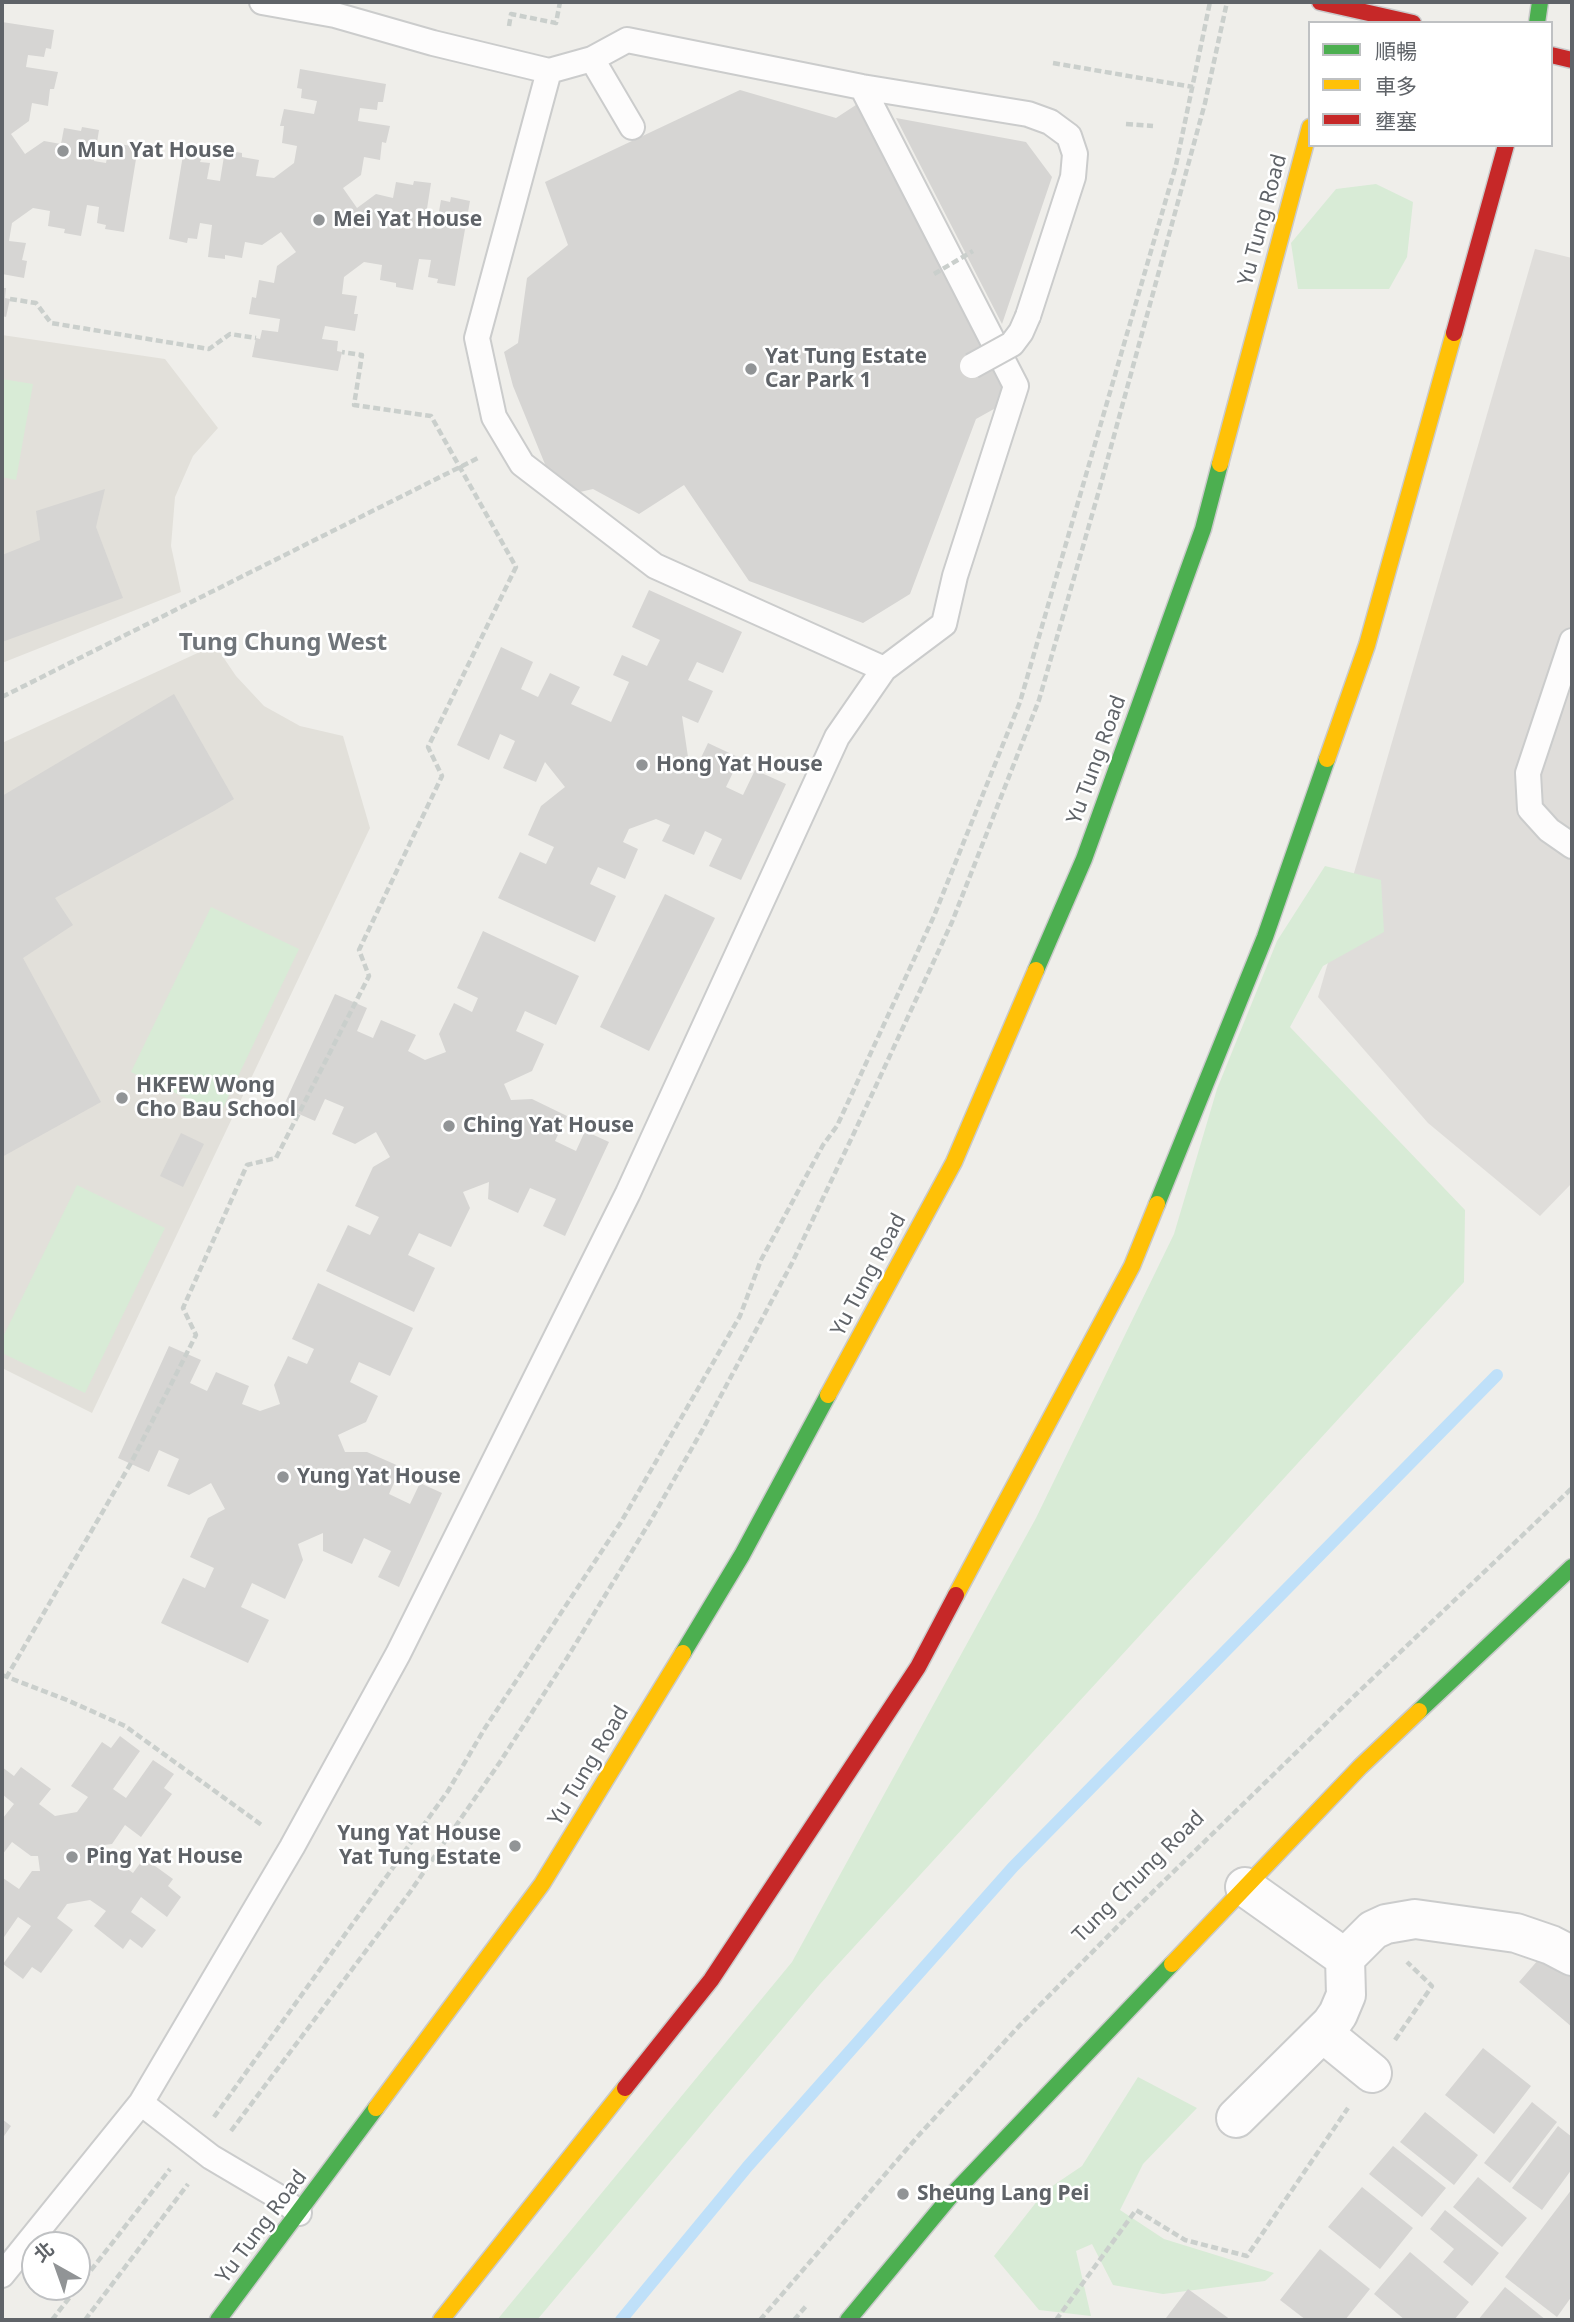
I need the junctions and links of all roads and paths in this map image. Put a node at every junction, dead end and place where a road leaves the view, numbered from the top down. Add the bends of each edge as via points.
1 (262, 2) edge
2 (559, 2) edge
3 (1210, 2) edge
4 (1227, 2) edge
5 (1320, 2) edge
6 (1540, 2) edge
7 (1343, 4) edge
8 (1339, 21) edge
9 (1406, 21) edge
10 (1537, 21) edge
11 (520, 31) dead end
12 (1553, 55) edge
13 (592, 59) junction
14 (1572, 60) edge
15 (1053, 63) dead end
16 (549, 71) junction
17 (862, 87) junction
18 (1193, 87) junction
19 (1126, 124) dead end
20 (1153, 126) dead end
21 (632, 127) dead end
22 (1308, 135) edge
23 (1505, 147) edge
24 (973, 251) dead end
25 (934, 274) dead end
26 (10, 299) dead end
27 (256, 338) dead end
28 (341, 352) dead end
29 (972, 366) dead end
30 (509, 442) junction
31 (460, 468) junction
32 (1572, 641) edge
33 (884, 669) junction
34 (2, 697) edge
35 (1572, 846) edge
36 (1572, 1489) edge
37 (1572, 1567) edge
38 (4, 1677) edge
39 (292, 1847) junction
40 (1245, 1887) junction
41 (1572, 1956) edge
42 (1345, 1958) junction
43 (1323, 2033) junction
44 (1372, 2073) dead end
45 (141, 2103) junction
46 (1236, 2118) dead end
47 (202, 2149) junction
48 (299, 2213) junction
49 (2, 2275) edge
50 (52, 2320) edge
51 (85, 2320) edge
52 (219, 2320) edge
53 (441, 2320) edge
54 (760, 2320) edge
55 (848, 2320) edge

1 - 16 lane via 335,15
2 - 11 path via 556,23 511,15 509,29
3 - 18 path
4 - 47 path via 1201,116 1039,700 952,922 792,1263 651,1520 500,1762 410,1892
5 - 7 main road
6 - 10 main road
7 - 8 main road
7 - 9 main road
12 - 14 main road
13 - 16 lane
13 - 17 lane via 627,40
13 - 21 lane
15 - 18 path
16 - 30 lane via 477,338 494,417
17 - 29 lane, bridge via 1028,114 1050,121 1069,136 1075,155 1073,177 1028,316 1012,344
17 - 33 lane via 1016,386 944,624
18 - 47 path via 1172,178 1020,702 934,916 837,1126 761,1261 740,1316 621,1522 448,1791 210,2123
19 - 20 path
22 - 48 main road, Yu Tung Road via 1203,529 1084,859 954,1162 742,1555 549,1872
23 - 53 main road via 1367,646 1265,937 1132,1266 918,1667 711,1980
24 - 25 path, bridge
26 - 27 path via 36,303 51,323 209,349 230,334
28 - 31 path via 362,355 354,405 431,416
30 - 31 path
30 - 33 lane via 522,464 655,566
31 - 34 path
31 - 38 path via 516,567 428,747 442,776 359,950 369,976 276,1158 247,1166 183,1308 196,1335 131,1463
32 - 35 lane via 1528,774 1530,809
33 - 39 lane via 837,737 628,1193 398,1654
36 - 54 path, Tung Chung Road via 1020,2025
37 - 40 main road via 1360,1767
38 - 39 path via 125,1726
39 - 45 lane
40 - 42 street
40 - 55 main road via 950,2197
41 - 42 street via 1516,1933 1412,1919 1373,1930
42 - 43 street via 1345,2000
43 - 44 street
43 - 46 street
45 - 47 lane
45 - 49 lane
47 - 48 lane
47 - 50 path
47 - 51 path
48 - 52 main road, Yu Tung Road

